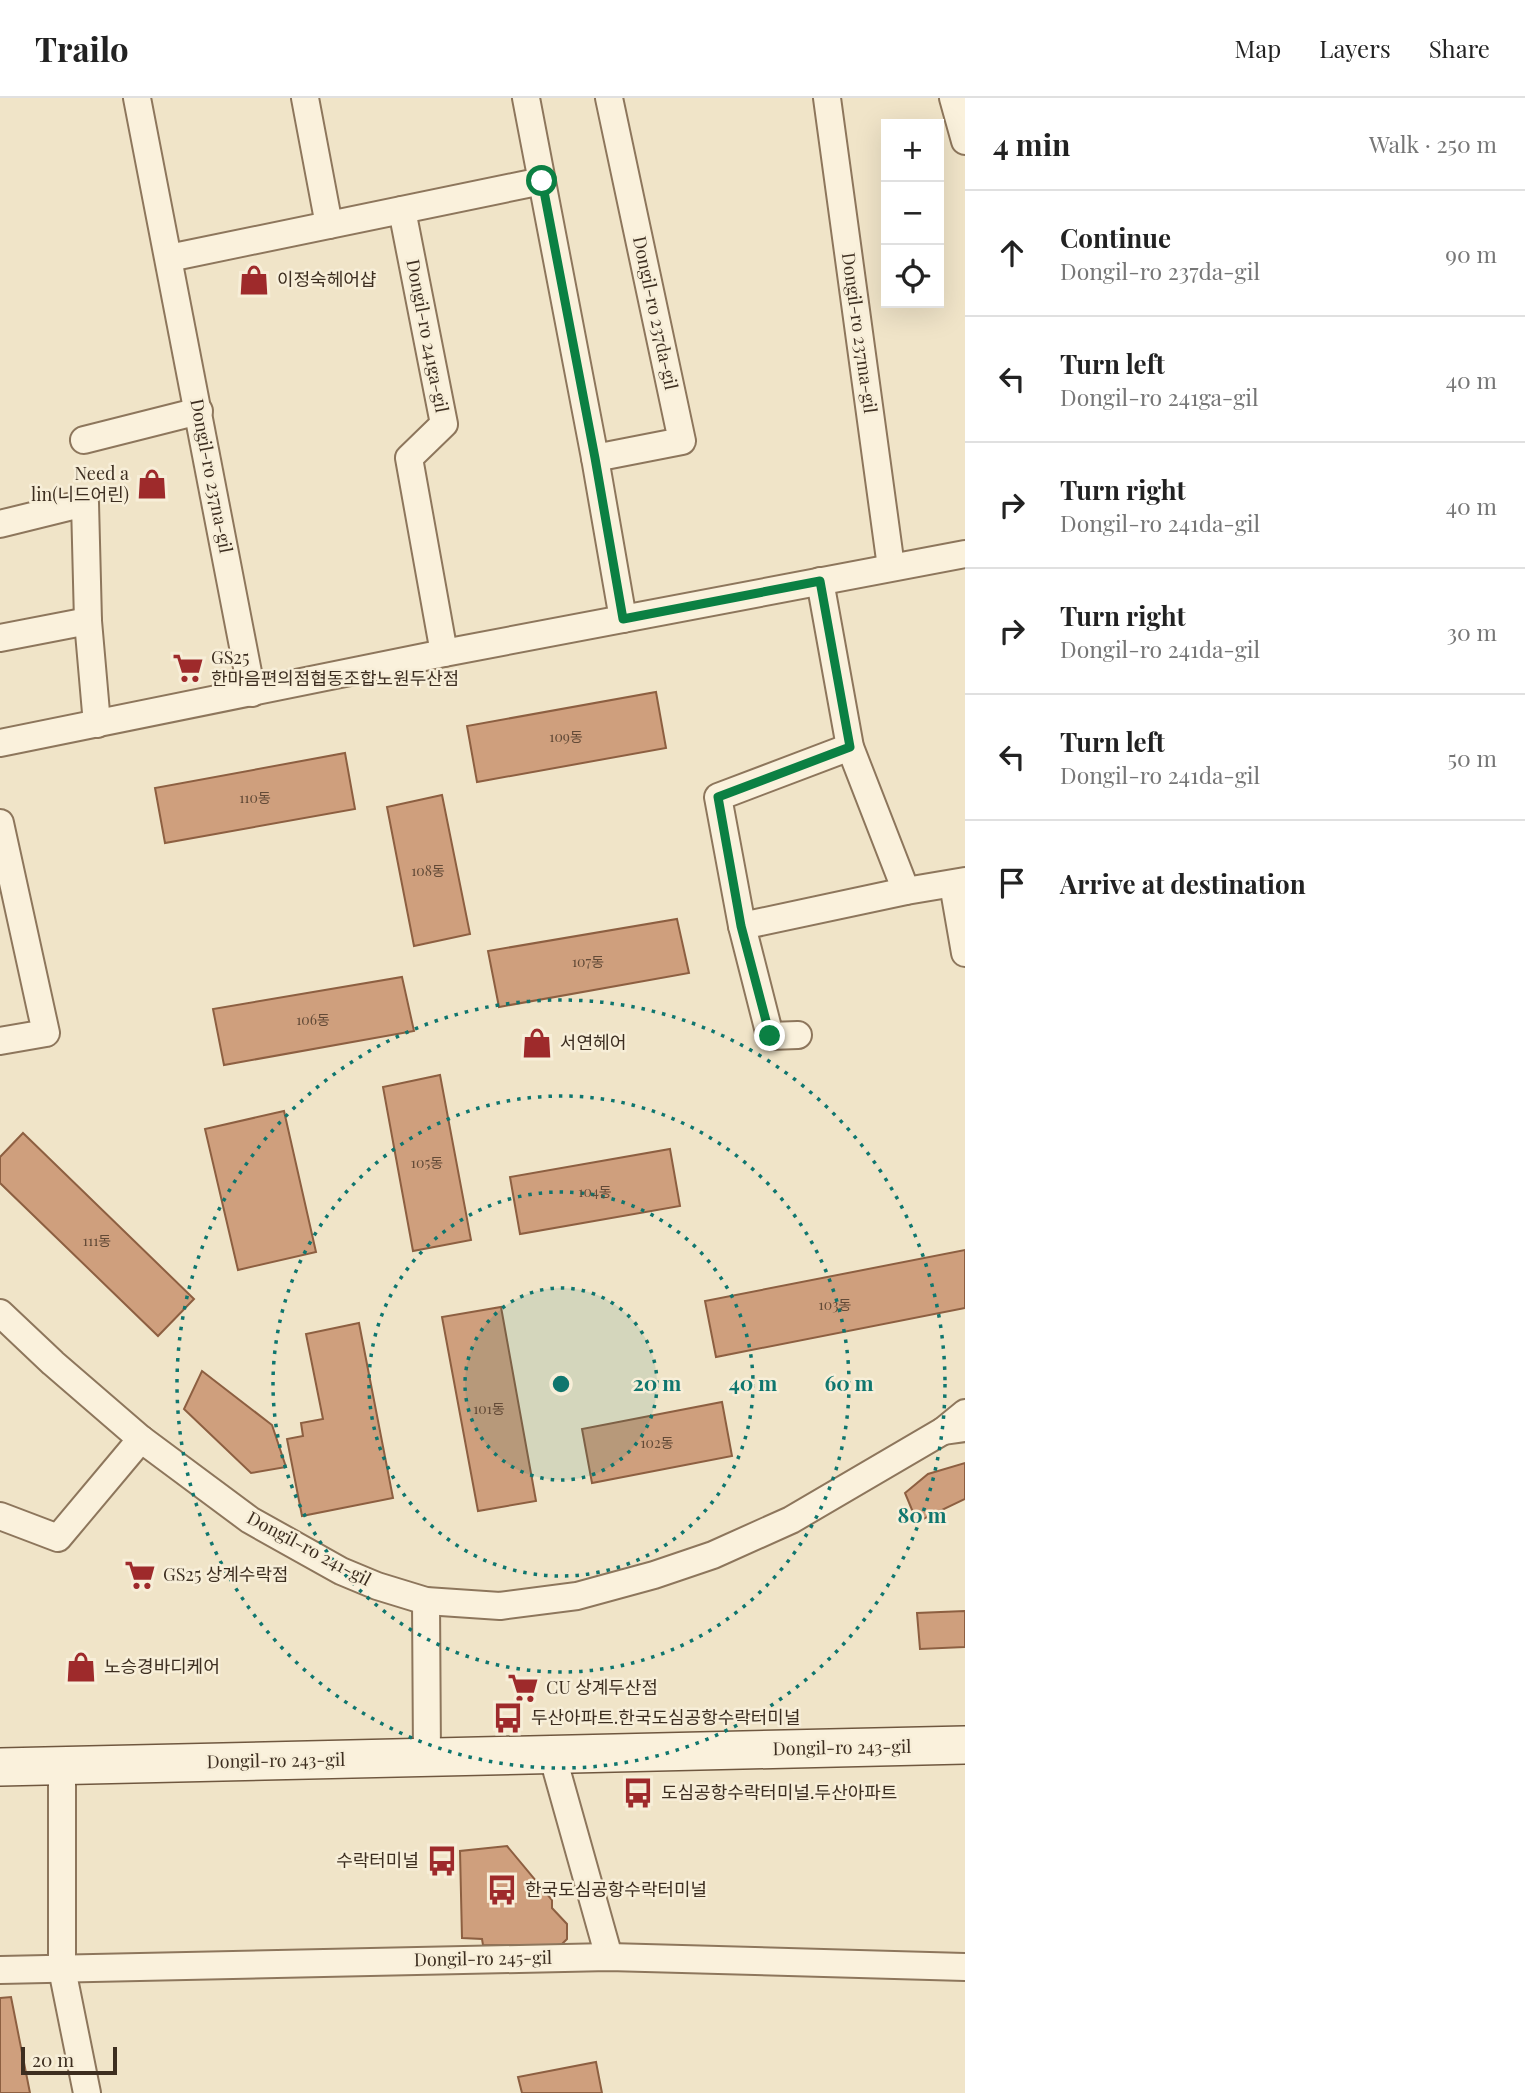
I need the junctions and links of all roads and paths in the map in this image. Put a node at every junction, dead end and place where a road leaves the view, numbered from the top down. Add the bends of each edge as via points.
1 (137, 98) edge
2 (306, 98) edge
3 (526, 98) edge
4 (609, 98) edge
5 (827, 98) edge
6 (953, 98) edge
7 (965, 141) edge
8 (542, 181) junction
9 (402, 210) junction
10 (329, 225) junction
11 (169, 258) junction
12 (199, 411) junction
13 (84, 440) dead end
14 (595, 458) junction
15 (0, 524) edge
16 (965, 554) edge
17 (891, 567) junction
18 (820, 581) junction
19 (623, 619) junction
20 (88, 621) junction
21 (0, 638) edge
22 (444, 653) junction
23 (252, 693) junction
24 (97, 724) junction
25 (0, 743) edge
26 (850, 747) junction
27 (0, 823) edge
28 (959, 882) edge
29 (906, 891) junction
30 (741, 926) junction
31 (965, 953) edge
32 (798, 1035) dead end
33 (0, 1041) edge
34 (0, 1313) edge
35 (965, 1413) edge
36 (954, 1430) edge
37 (141, 1438) junction
38 (0, 1516) edge
39 (426, 1601) junction
40 (965, 1745) edge
41 (552, 1754) junction
42 (427, 1757) junction
43 (62, 1765) junction
44 (0, 1767) edge
45 (609, 1956) junction
46 (965, 1967) edge
47 (62, 1969) junction
48 (0, 1970) edge
49 (87, 2093) edge

1 - 11 street, Dongil-ro 237na-gil
2 - 10 street
3 - 8 street
4 - 14 street, Dongil-ro 237da-gil via 682,441
5 - 17 street, Dongil-ro 237ma-gil
6 - 7 street
8 - 9 street
8 - 14 street
9 - 10 street
9 - 22 street, Dongil-ro 241ga-gil via 444,424 409,458
10 - 11 street
11 - 12 street, Dongil-ro 237na-gil
12 - 13 street
12 - 23 street, Dongil-ro 237na-gil
14 - 19 street
15 - 20 street via 85,503
16 - 17 street
17 - 18 street
18 - 19 street
18 - 26 street
19 - 22 street
20 - 21 street
20 - 24 street
22 - 23 street
23 - 24 street
24 - 25 street
26 - 29 street
26 - 30 street via 718,797
27 - 33 street via 46,1033
28 - 29 street
28 - 31 street
29 - 30 street
30 - 32 street via 770,1036
34 - 37 street, Dongil-ro 241-gil
35 - 36 street, Dongil-ro 241-gil
36 - 39 street, Dongil-ro 241-gil via 791,1520 653,1576 576,1596 500,1606
37 - 38 street via 58,1538
37 - 39 street, Dongil-ro 241-gil via 250,1520 341,1571
39 - 42 street
40 - 41 main road, Dongil-ro 243-gil
41 - 42 main road, Dongil-ro 243-gil
41 - 45 street
42 - 43 main road, Dongil-ro 243-gil
43 - 44 main road, Dongil-ro 243-gil
43 - 47 street
45 - 46 street, Dongil-ro 245-gil
45 - 47 street, Dongil-ro 245-gil
47 - 48 street, Dongil-ro 245-gil
47 - 49 street

